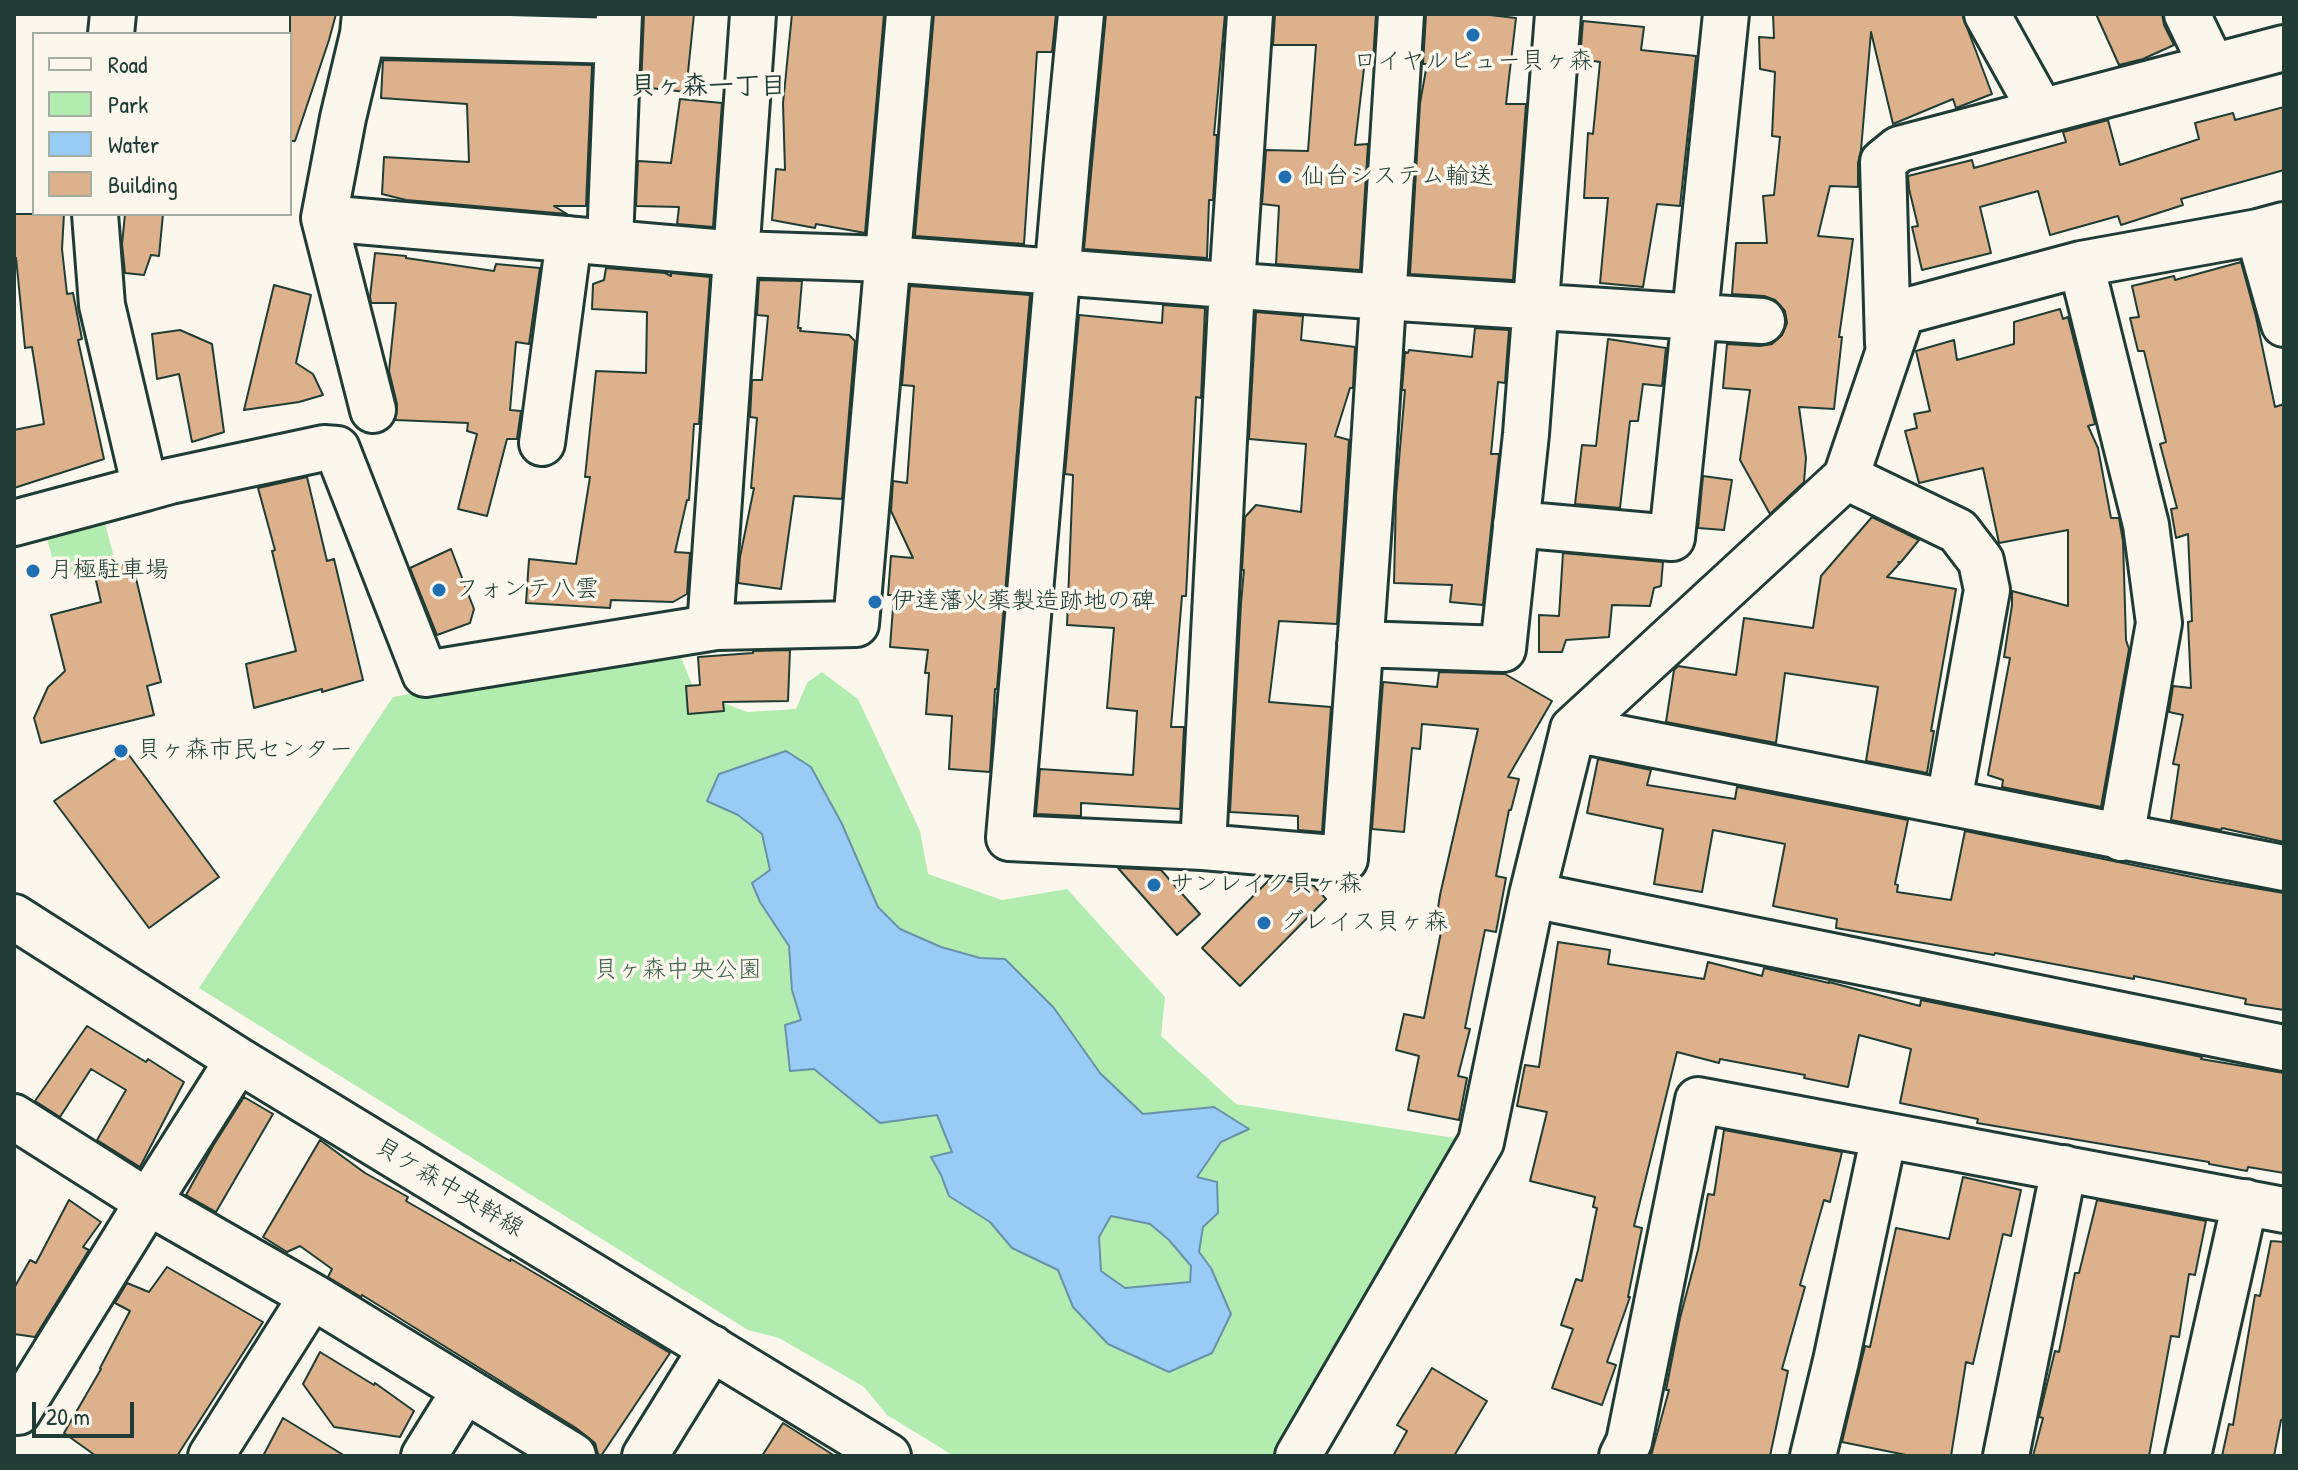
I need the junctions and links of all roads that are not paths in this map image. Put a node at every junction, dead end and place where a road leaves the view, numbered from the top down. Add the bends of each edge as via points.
1 (753, 14) edge
2 (909, 14) edge
3 (1081, 14) edge
4 (1250, 14) edge
5 (1401, 14) edge
6 (1558, 14) edge
7 (1726, 14) edge
8 (1987, 14) edge
9 (2187, 14) edge
10 (364, 24) edge
11 (618, 28) edge
12 (2284, 48) edge
13 (2212, 66) junction
14 (2041, 111) junction
15 (95, 216) edge
16 (324, 218) junction
17 (2271, 229) edge
18 (590, 241) junction
19 (737, 254) junction
20 (888, 259) junction
21 (2081, 264) junction
22 (1059, 271) junction
23 (1232, 286) junction
24 (1383, 297) junction
25 (1535, 308) junction
26 (1696, 317) junction
27 (1762, 321) dead end
28 (2284, 324) edge
29 (1888, 353) junction
30 (373, 410) dead end
31 (542, 443) dead end
32 (1846, 477) junction
33 (145, 488) junction
34 (14, 523) edge
35 (1516, 524) junction
36 (710, 628) junction
37 (1360, 644) junction
38 (1573, 729) junction
39 (1949, 801) junction
40 (2121, 838) junction
41 (1203, 847) junction
42 (2284, 868) edge
43 (1532, 895) junction
44 (14, 917) edge
45 (2284, 1048) edge
46 (238, 1060) junction
47 (14, 1117) edge
48 (1884, 1135) junction
49 (2064, 1168) junction
50 (148, 1202) junction
51 (2264, 1206) edge
52 (312, 1296) junction
53 (712, 1348) junction
54 (465, 1390) junction
55 (15, 1414) edge
56 (211, 1456) edge
57 (424, 1456) edge
58 (573, 1456) edge
59 (645, 1456) edge
60 (888, 1456) edge
61 (1298, 1456) edge
62 (1622, 1456) edge
63 (1813, 1456) edge
64 (2006, 1456) edge
65 (2188, 1456) edge

1 - 19 street
2 - 20 street
3 - 22 street
4 - 23 street
5 - 24 street
6 - 25 street
7 - 26 street
8 - 14 street
9 - 13 street
10 - 11 street
10 - 16 street
11 - 18 street
12 - 13 street
13 - 14 street
14 - 29 street via 1899,149 1883,162
15 - 33 street via 102,305
16 - 18 street
16 - 30 street
17 - 21 street
17 - 28 street
18 - 19 street
18 - 31 street
19 - 20 street
19 - 36 street
20 - 22 street
20 - 36 street via 856,624
21 - 29 street via 1902,312
21 - 40 street via 2146,525 2159,623
22 - 23 street
22 - 41 street via 1009,838
23 - 24 street
23 - 41 street
24 - 25 street
24 - 37 street
25 - 26 street
25 - 35 street
26 - 27 street
26 - 35 street via 1672,538
29 - 32 street
32 - 38 street
32 - 39 street via 1958,531 1981,561 1987,590
33 - 34 street
33 - 36 street via 337,449 425,674
35 - 37 street via 1503,649
37 - 41 street via 1345,859
38 - 39 street
38 - 43 street
39 - 40 street
40 - 42 street
43 - 45 street
43 - 61 street via 1481,1142
44 - 46 street, 貝ケ森中央幹線
46 - 50 street
46 - 53 street, 貝ケ森中央幹線
47 - 50 street
48 - 49 street
48 - 62 street via 1698,1100
48 - 63 street
49 - 51 street
49 - 64 street
50 - 52 street
50 - 55 street
51 - 65 street
52 - 54 street
52 - 56 street
53 - 59 street
53 - 60 street, 貝ケ森中央幹線
54 - 57 street
54 - 58 street

